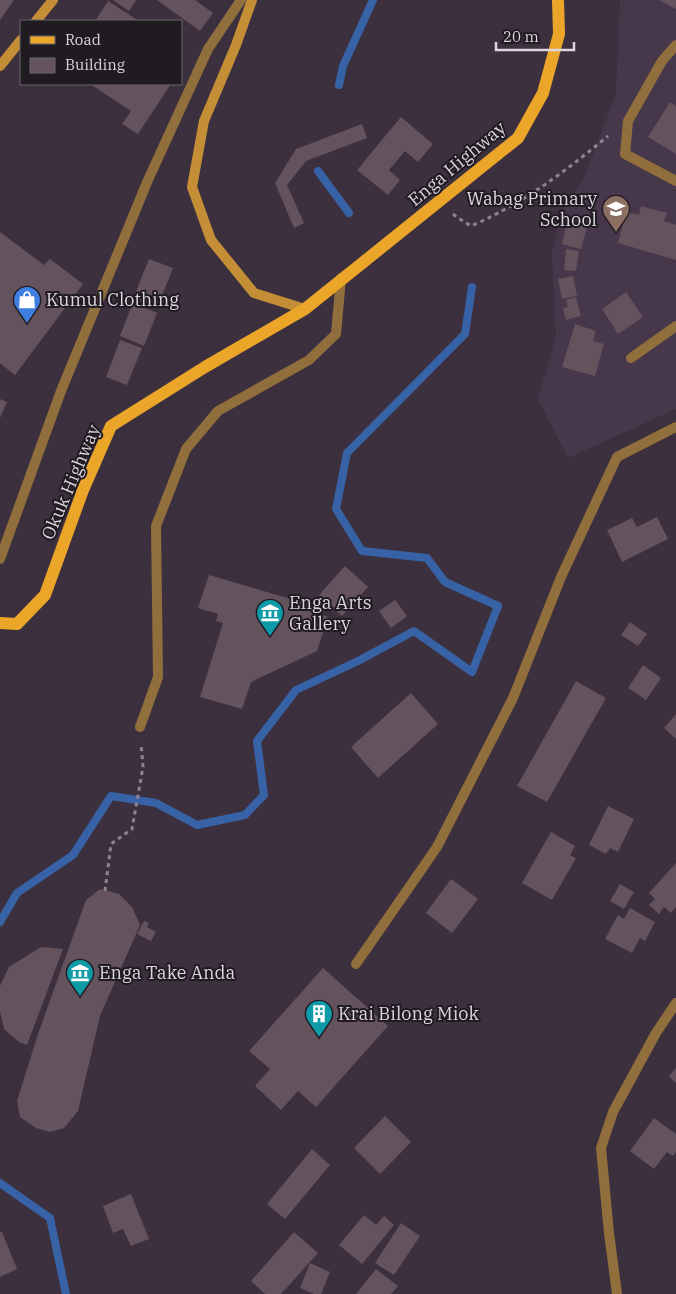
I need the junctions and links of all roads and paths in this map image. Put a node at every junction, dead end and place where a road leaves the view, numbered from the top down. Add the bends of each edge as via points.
1 (54, 0) edge
2 (242, 0) edge
3 (252, 0) edge
4 (558, 0) edge
5 (37, 20) edge
6 (20, 41) edge
7 (676, 45) edge
8 (0, 66) edge
9 (628, 121) junction
10 (676, 181) edge
11 (441, 200) junction
12 (341, 278) junction
13 (304, 309) junction
14 (676, 326) edge
15 (632, 358) dead end
16 (676, 427) edge
17 (0, 559) edge
18 (0, 623) edge
19 (140, 727) joint
20 (105, 891) dead end
21 (356, 964) dead end
22 (676, 1003) edge
23 (617, 1294) edge

1 - 5 street
2 - 17 street via 208,49 148,180 61,392
3 - 13 street via 204,121 192,187 211,240 254,293
4 - 11 main road, Enga Highway via 559,34 543,93 518,138
6 - 8 street
7 - 9 street via 662,61
9 - 10 street via 625,154
9 - 11 path via 559,176 497,215 472,226 458,218
11 - 12 main road, Enga Highway
12 - 13 main road, Enga Highway
12 - 19 street via 336,334 309,360 218,411 186,449 156,526 158,677
13 - 18 main road, Okuk Highway via 111,426 83,490 45,595 17,624
14 - 15 street
16 - 21 street via 617,457 561,577 513,698 437,847
19 - 20 path via 143,767 132,829 111,844
22 - 23 street via 613,1112 602,1148

